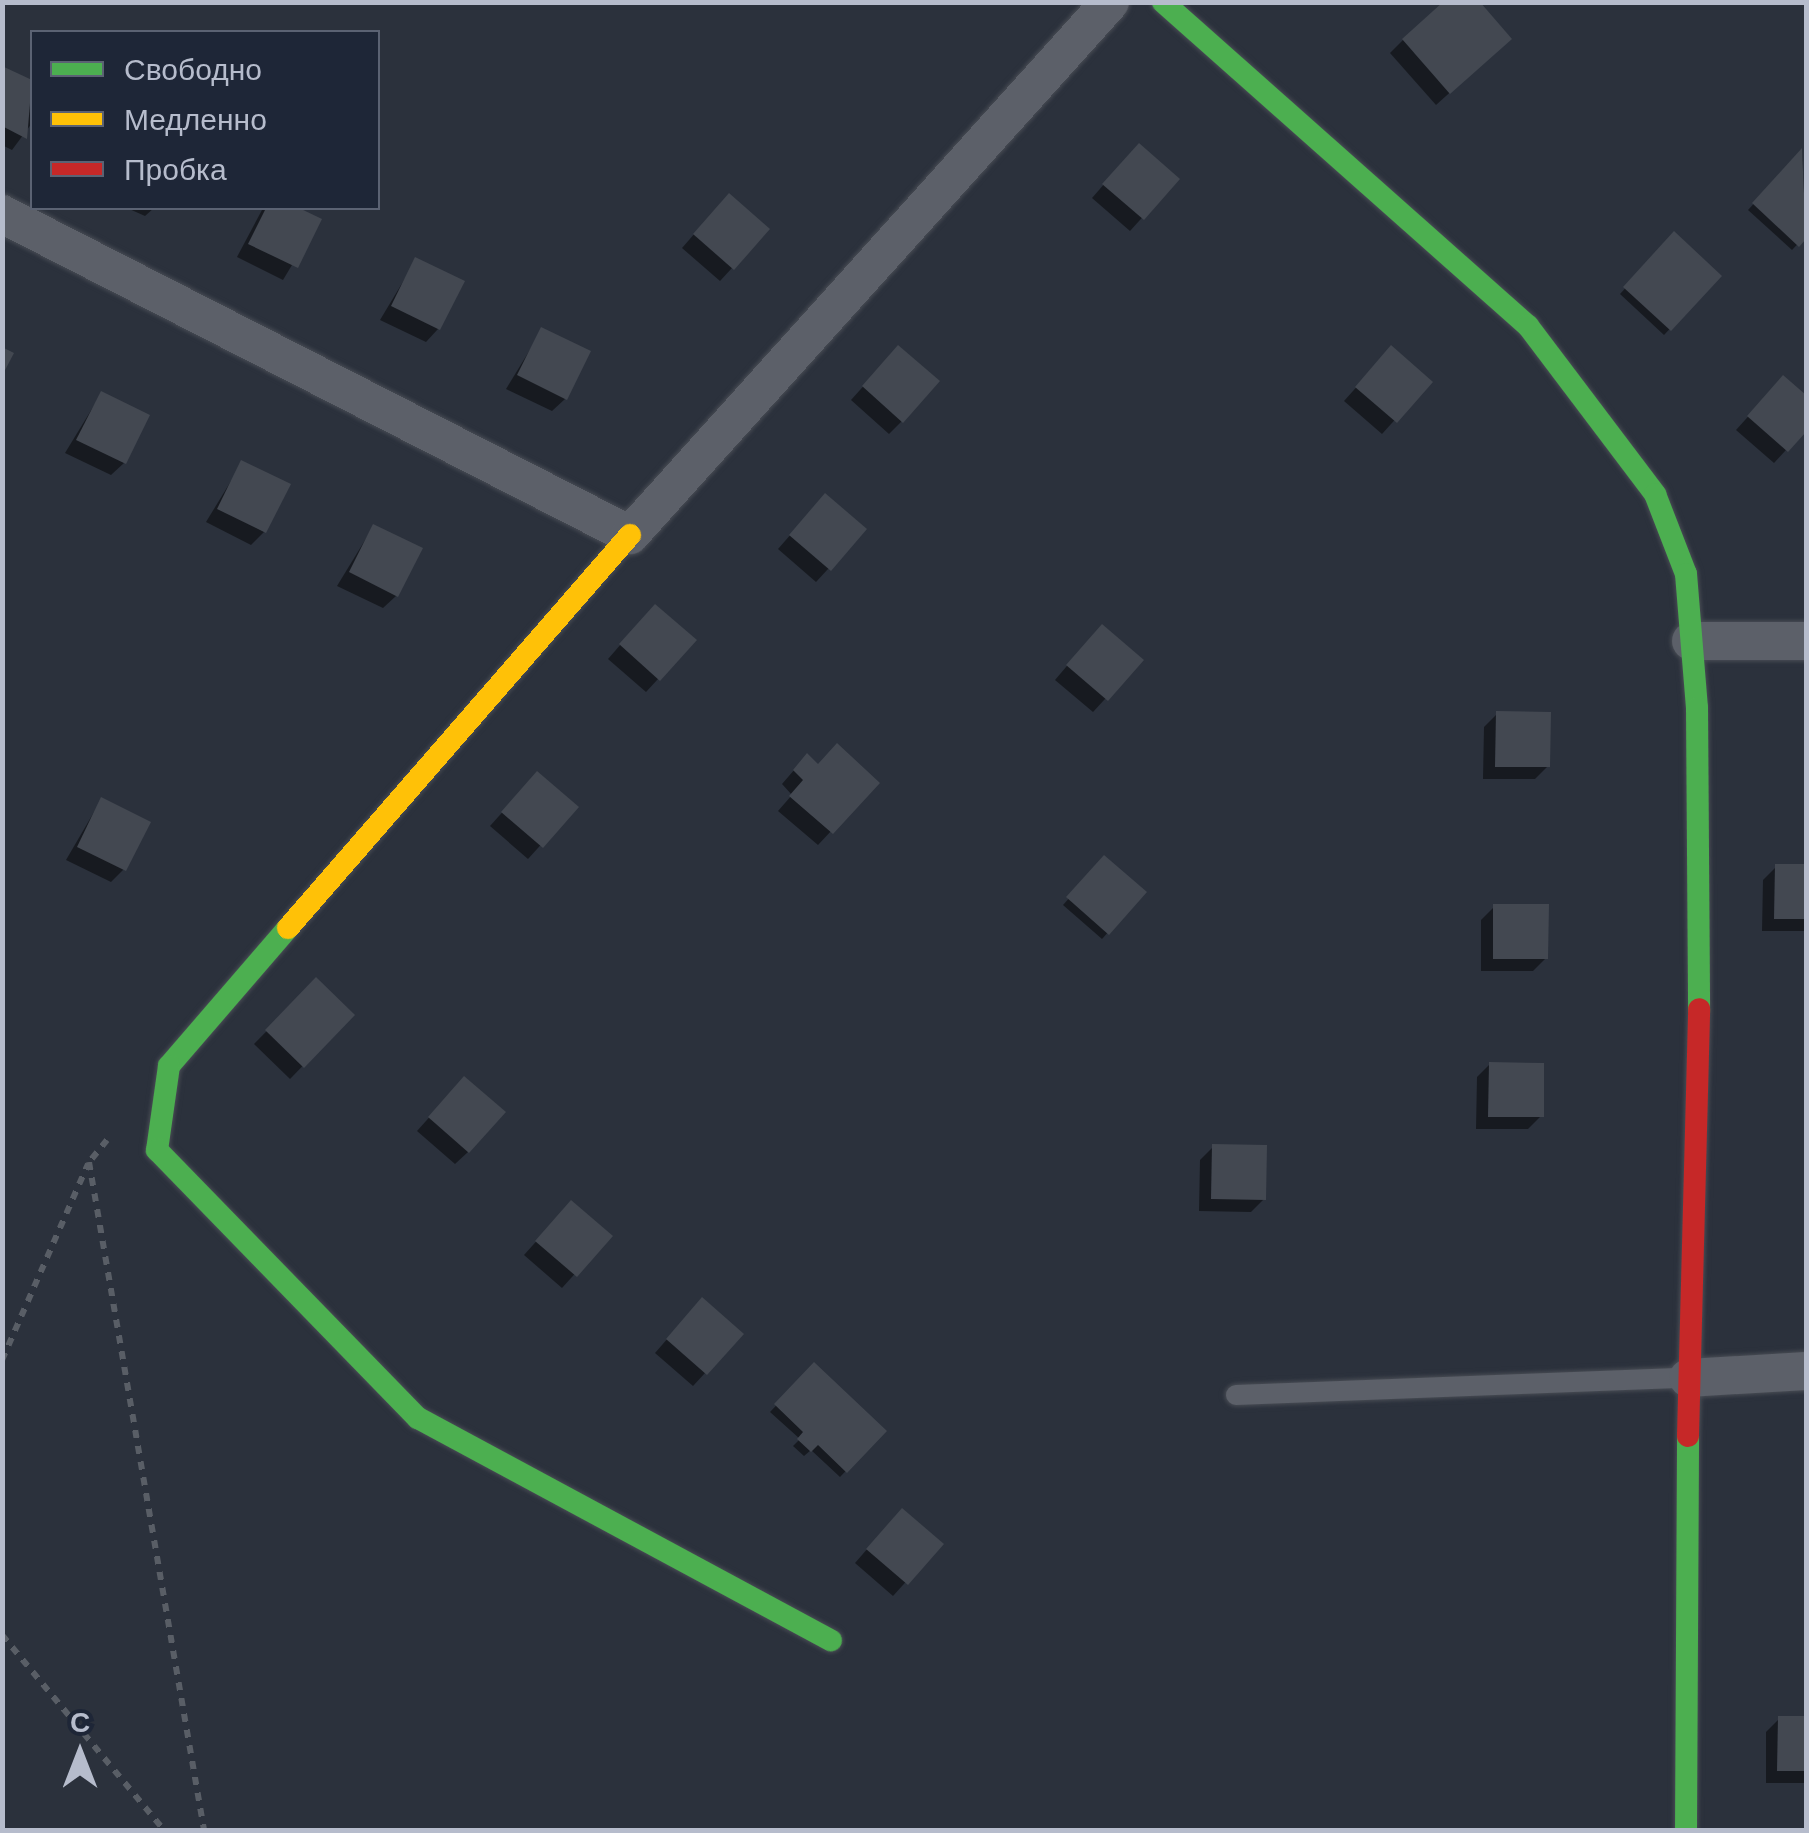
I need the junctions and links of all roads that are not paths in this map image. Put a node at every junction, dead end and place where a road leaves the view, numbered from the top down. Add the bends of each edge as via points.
1 (1110, 2) edge
2 (1163, 2) edge
3 (2, 214) edge
4 (630, 535) junction
5 (1691, 641) junction
6 (1806, 641) edge
7 (1806, 1371) edge
8 (1688, 1378) junction
9 (1236, 1395) dead end
10 (831, 1640) dead end
11 (1686, 1830) edge

1 - 4 street
2 - 5 street via 1528,326 1655,494 1686,574
3 - 4 street
4 - 10 street via 169,1066 157,1150 418,1418
5 - 6 street
5 - 8 street via 1699,1031
7 - 8 street
8 - 9 lane
8 - 11 street

